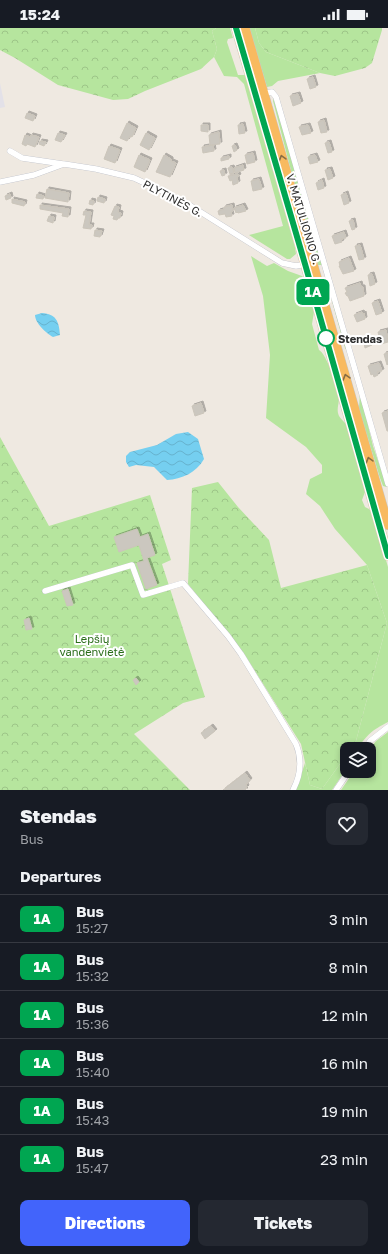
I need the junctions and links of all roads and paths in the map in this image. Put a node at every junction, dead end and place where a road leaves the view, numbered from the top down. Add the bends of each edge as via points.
1 (236, 28) edge
2 (245, 28) edge
3 (264, 93) junction
4 (10, 151) dead end
5 (64, 164) junction
6 (0, 182) edge
7 (309, 263) junction
8 (388, 484) edge
9 (380, 498) edge
10 (388, 525) edge
11 (388, 556) edge
12 (44, 591) dead end
13 (388, 727) edge
14 (369, 742) edge
15 (344, 778) edge
16 (293, 790) edge
17 (336, 790) edge

1 - 7 highway, V. MATULIONIO G.
2 - 3 highway, V. MATULIONIO G.
7 -> 3 highway, V. MATULIONIO G.
3 - 8 street via 272,92 276,97
4 - 5 street via 22,158
5 - 6 street, PLYTINĖS G. via 34,175
5 - 7 street, PLYTINĖS G. via 134,178 190,206 282,263 296,266
7 - 9 highway, V. MATULIONIO G.
9 - 10 highway, V. MATULIONIO G.
9 - 11 highway, V. MATULIONIO G.
12 - 16 street via 132,565 143,595 183,583 241,654 296,744 301,765
13 - 14 street
15 - 17 street

